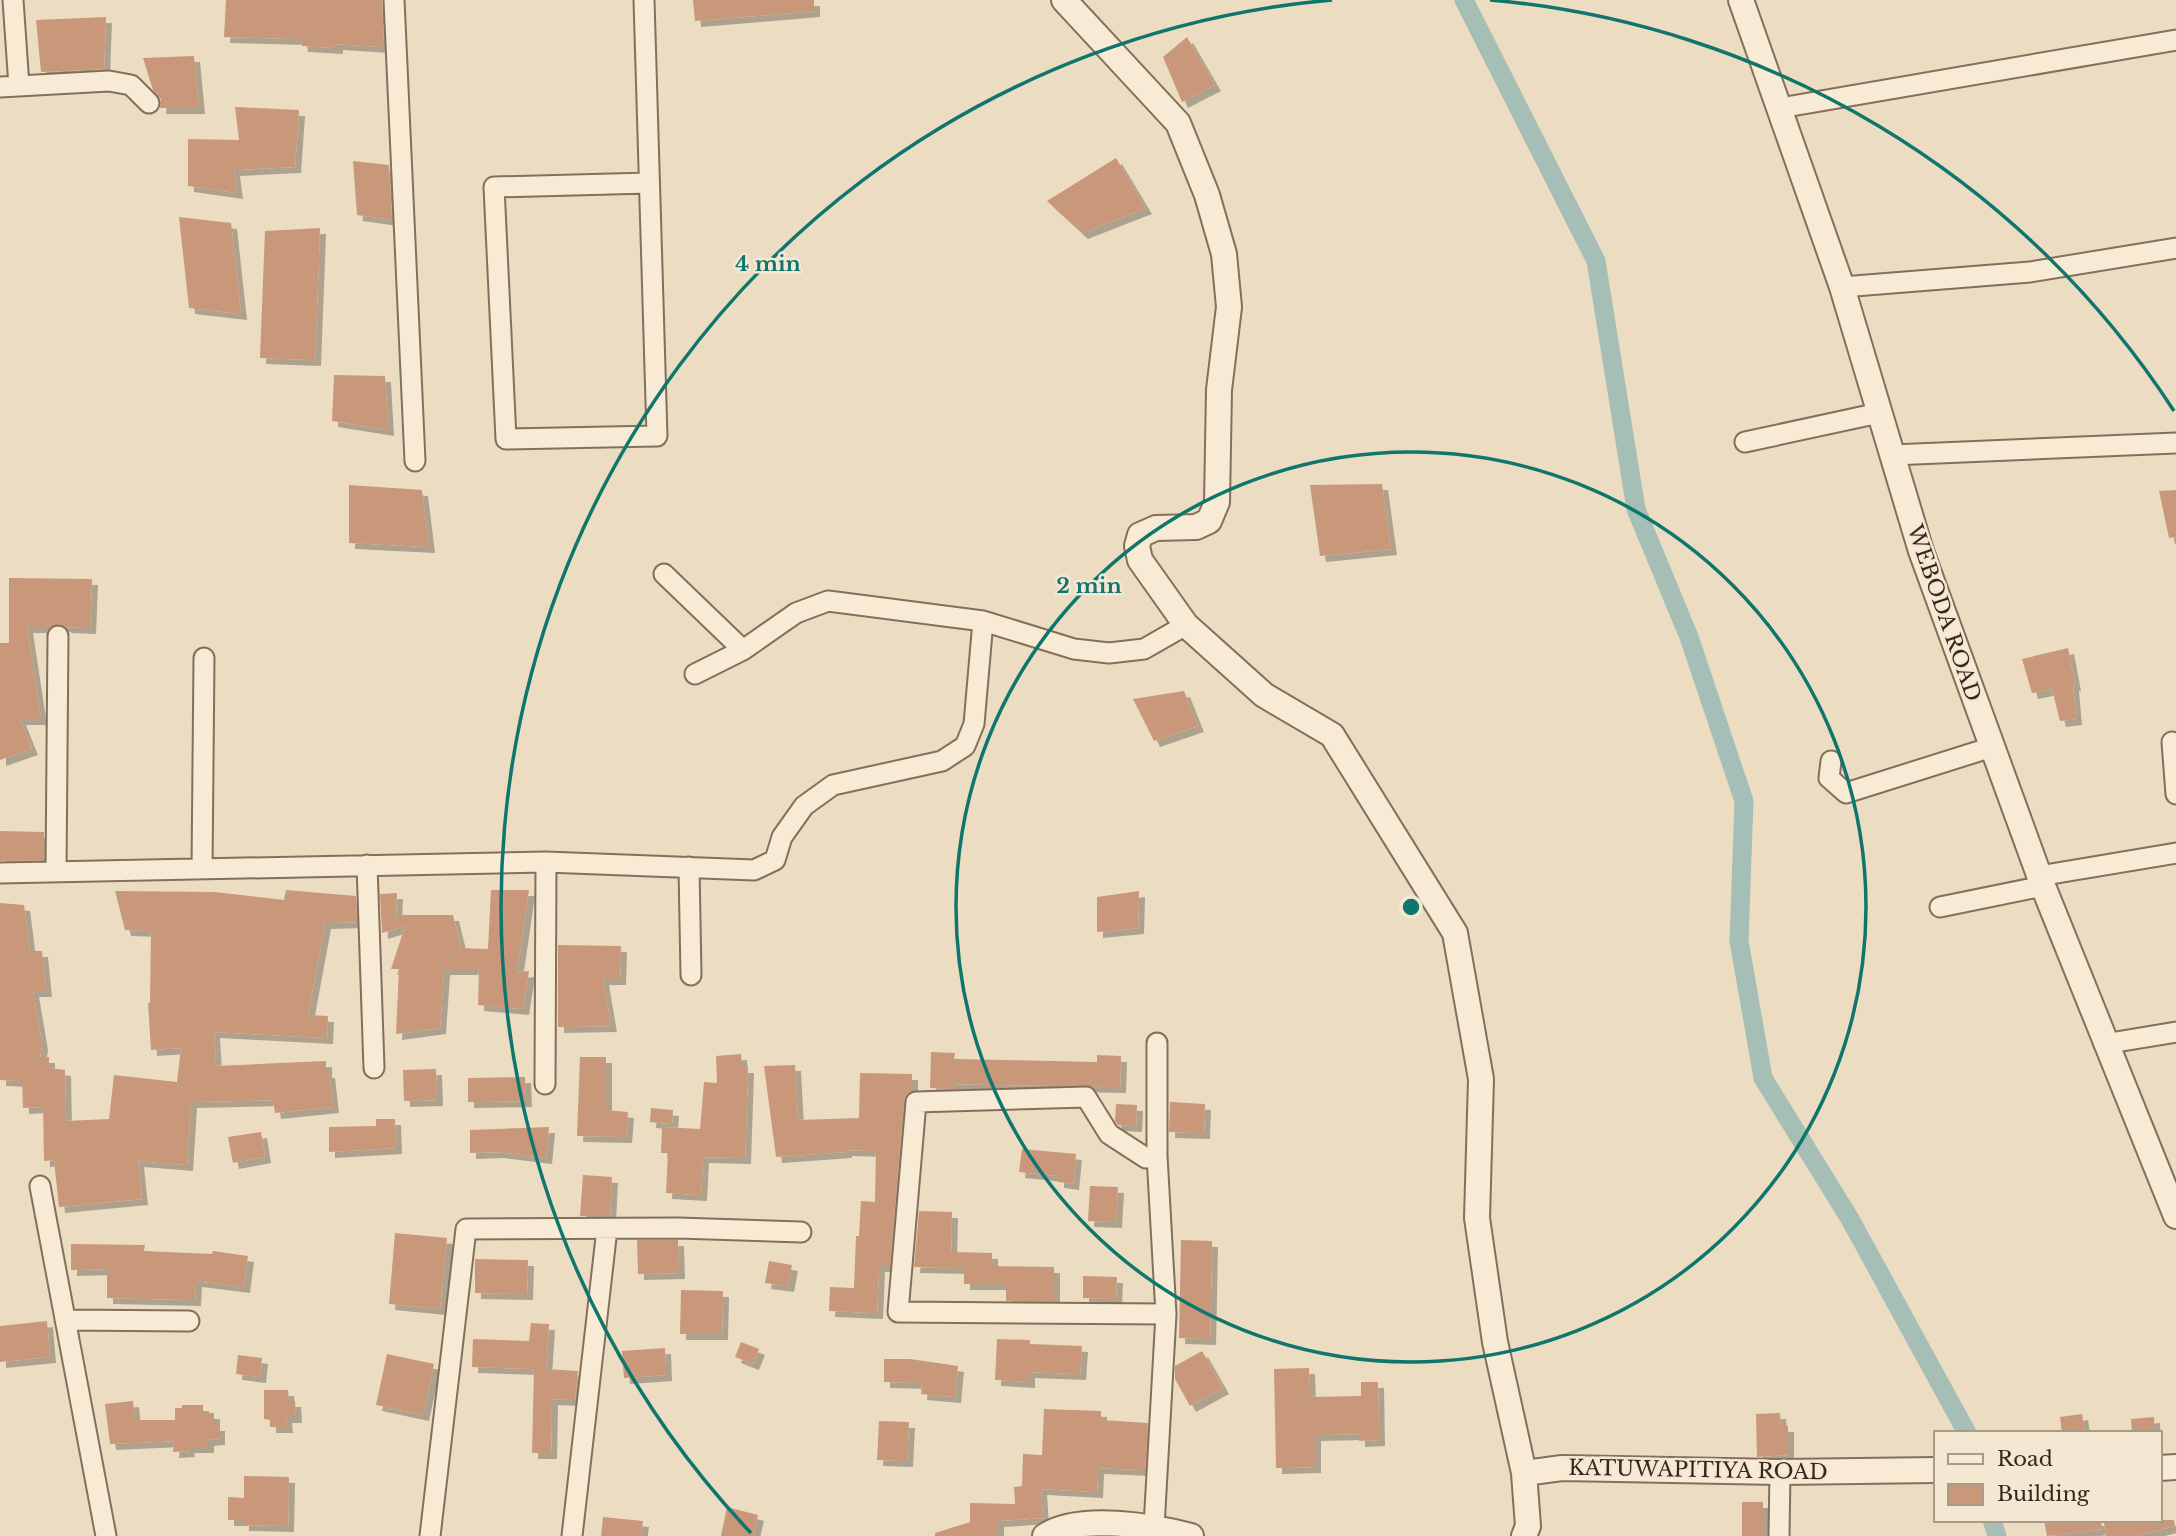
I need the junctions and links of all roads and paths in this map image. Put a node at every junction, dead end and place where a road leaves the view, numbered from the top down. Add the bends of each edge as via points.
1 (13, 0) edge
2 (394, 0) edge
3 (644, 0) edge
4 (1064, 0) edge
5 (1741, 0) edge
6 (2176, 40) edge
7 (10, 86) edge
8 (149, 103) dead end
9 (1780, 108) junction
10 (649, 183) junction
11 (2176, 248) edge
12 (1842, 287) junction
13 (1879, 413) junction
14 (1745, 442) dead end
15 (2176, 443) edge
16 (1892, 456) junction
17 (415, 461) dead end
18 (664, 574) dead end
19 (983, 621) junction
20 (1186, 625) junction
21 (58, 636) dead end
22 (743, 650) junction
23 (204, 659) dead end
24 (695, 674) dead end
25 (2172, 742) dead end
26 (1992, 747) junction
27 (1831, 761) dead end
28 (2176, 794) edge
29 (2176, 852) edge
30 (546, 862) junction
31 (367, 865) junction
32 (689, 867) junction
33 (202, 869) junction
34 (56, 872) junction
35 (0, 873) edge
36 (2041, 881) junction
37 (1940, 907) dead end
38 (691, 975) dead end
39 (2176, 1032) edge
40 (1157, 1044) dead end
41 (2105, 1044) junction
42 (374, 1068) dead end
43 (545, 1084) dead end
44 (1157, 1156) junction
45 (40, 1186) dead end
46 (2176, 1216) edge
47 (607, 1229) junction
48 (801, 1232) dead end
49 (1166, 1314) junction
50 (65, 1320) junction
51 (188, 1321) dead end
52 (1934, 1470) edge
53 (1780, 1472) junction
54 (1524, 1473) junction
55 (1154, 1527) junction
56 (106, 1536) edge
57 (430, 1536) edge
58 (572, 1536) edge
59 (1045, 1536) edge
60 (1191, 1536) edge
61 (1524, 1536) edge
62 (1779, 1536) edge

1 - 7 street
2 - 17 street
3 - 10 street
4 - 20 street via 1178,123 1207,195 1224,254 1229,307 1219,390 1217,502 1209,521 1196,527 1156,528 1140,535 1137,546 1140,560
5 - 9 street, WEBODA ROAD
6 - 9 street
7 - 8 street via 109,81 131,85
9 - 12 street, WEBODA ROAD
10 - 10 street via 657,436 506,439 494,187
11 - 12 street via 2030,272
12 - 13 street, WEBODA ROAD
13 - 14 street
13 - 16 street, WEBODA ROAD
15 - 16 street
16 - 26 street, WEBODA ROAD via 1920,551
18 - 22 street
19 - 20 street via 1074,649 1109,653 1144,649
19 - 22 street via 828,601 796,613
19 - 32 street via 974,724 965,746 942,761 833,785 804,806 782,838 775,860 754,870
20 - 54 street via 1264,695 1332,735 1455,933 1481,1079 1477,1218 1495,1342
21 - 34 street
22 - 24 street
23 - 33 street
25 - 28 street
26 - 27 street via 1846,793 1829,778
26 - 36 street, WEBODA ROAD
29 - 36 street
30 - 31 street
30 - 32 street
30 - 43 street
31 - 33 street
31 - 42 street
32 - 38 street
33 - 34 street
34 - 35 street
36 - 37 street
36 - 41 street, WEBODA ROAD
39 - 41 street
40 - 44 street
41 - 46 street, WEBODA ROAD
44 - 49 street
44 - 49 street via 1146,1158 1109,1134 1086,1097 916,1102 898,1312
45 - 50 street
47 - 48 street
47 - 57 street via 466,1229
47 - 58 street
49 - 55 street
50 - 51 street
50 - 56 street
52 - 53 street, KATUWAPITIYA ROAD
53 - 54 street, KATUWAPITIYA ROAD via 1562,1468
53 - 62 street
54 - 61 street via 1528,1526
55 - 59 street via 1073,1524
55 - 60 street

